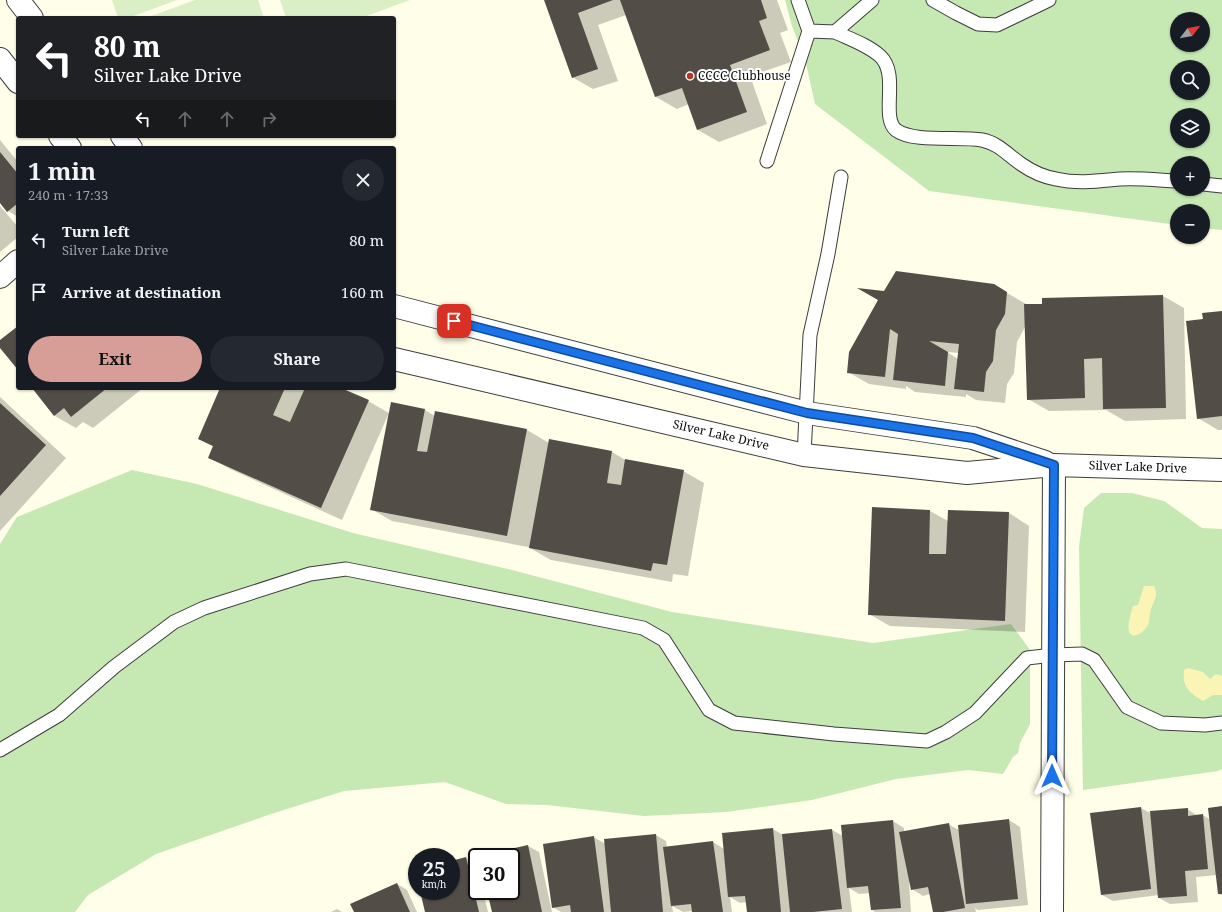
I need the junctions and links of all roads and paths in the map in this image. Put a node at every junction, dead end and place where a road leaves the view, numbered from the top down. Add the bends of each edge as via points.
1 (18, 0) edge
2 (798, 0) edge
3 (872, 0) edge
4 (933, 0) edge
5 (1050, 0) edge
6 (30, 16) edge
7 (809, 31) junction
8 (835, 32) junction
9 (0, 60) edge
10 (16, 80) edge
11 (62, 138) edge
12 (68, 146) edge
13 (767, 161) dead end
14 (841, 177) dead end
15 (1170, 181) edge
16 (1210, 185) edge
17 (1222, 186) edge
18 (16, 263) edge
19 (0, 277) edge
20 (396, 307) edge
21 (396, 359) edge
22 (807, 413) junction
23 (804, 455) junction
24 (1054, 465) junction
25 (1222, 470) edge
26 (1053, 655) junction
27 (1222, 723) edge
28 (0, 750) edge
29 (1052, 912) edge

1 - 6 street
2 - 7 lane
3 - 8 lane
4 - 5 lane via 978,24 997,25
7 - 8 lane
7 - 13 lane
8 - 15 lane via 869,48 881,57 889,72 890,118 896,130 913,137 984,140 1002,148 1036,172 1056,179 1079,182 1121,179
9 - 10 street
11 - 12 street
14 - 22 lane via 828,254 810,335
16 - 17 lane
18 - 19 street
20 - 22 street, Silver Lake Drive
21 - 23 street, Silver Lake Drive
22 - 23 lane
22 - 24 street, Silver Lake Drive via 973,438
23 - 24 street, Silver Lake Drive via 967,473
24 - 25 street, Silver Lake Drive
24 - 26 street
26 - 27 lane via 1082,654 1094,660 1127,707 1160,723
26 - 28 lane via 1027,658 975,713 927,741 734,723 709,710 664,640 642,628 346,569 310,574 204,608 174,622 114,667 59,715
26 - 29 street

